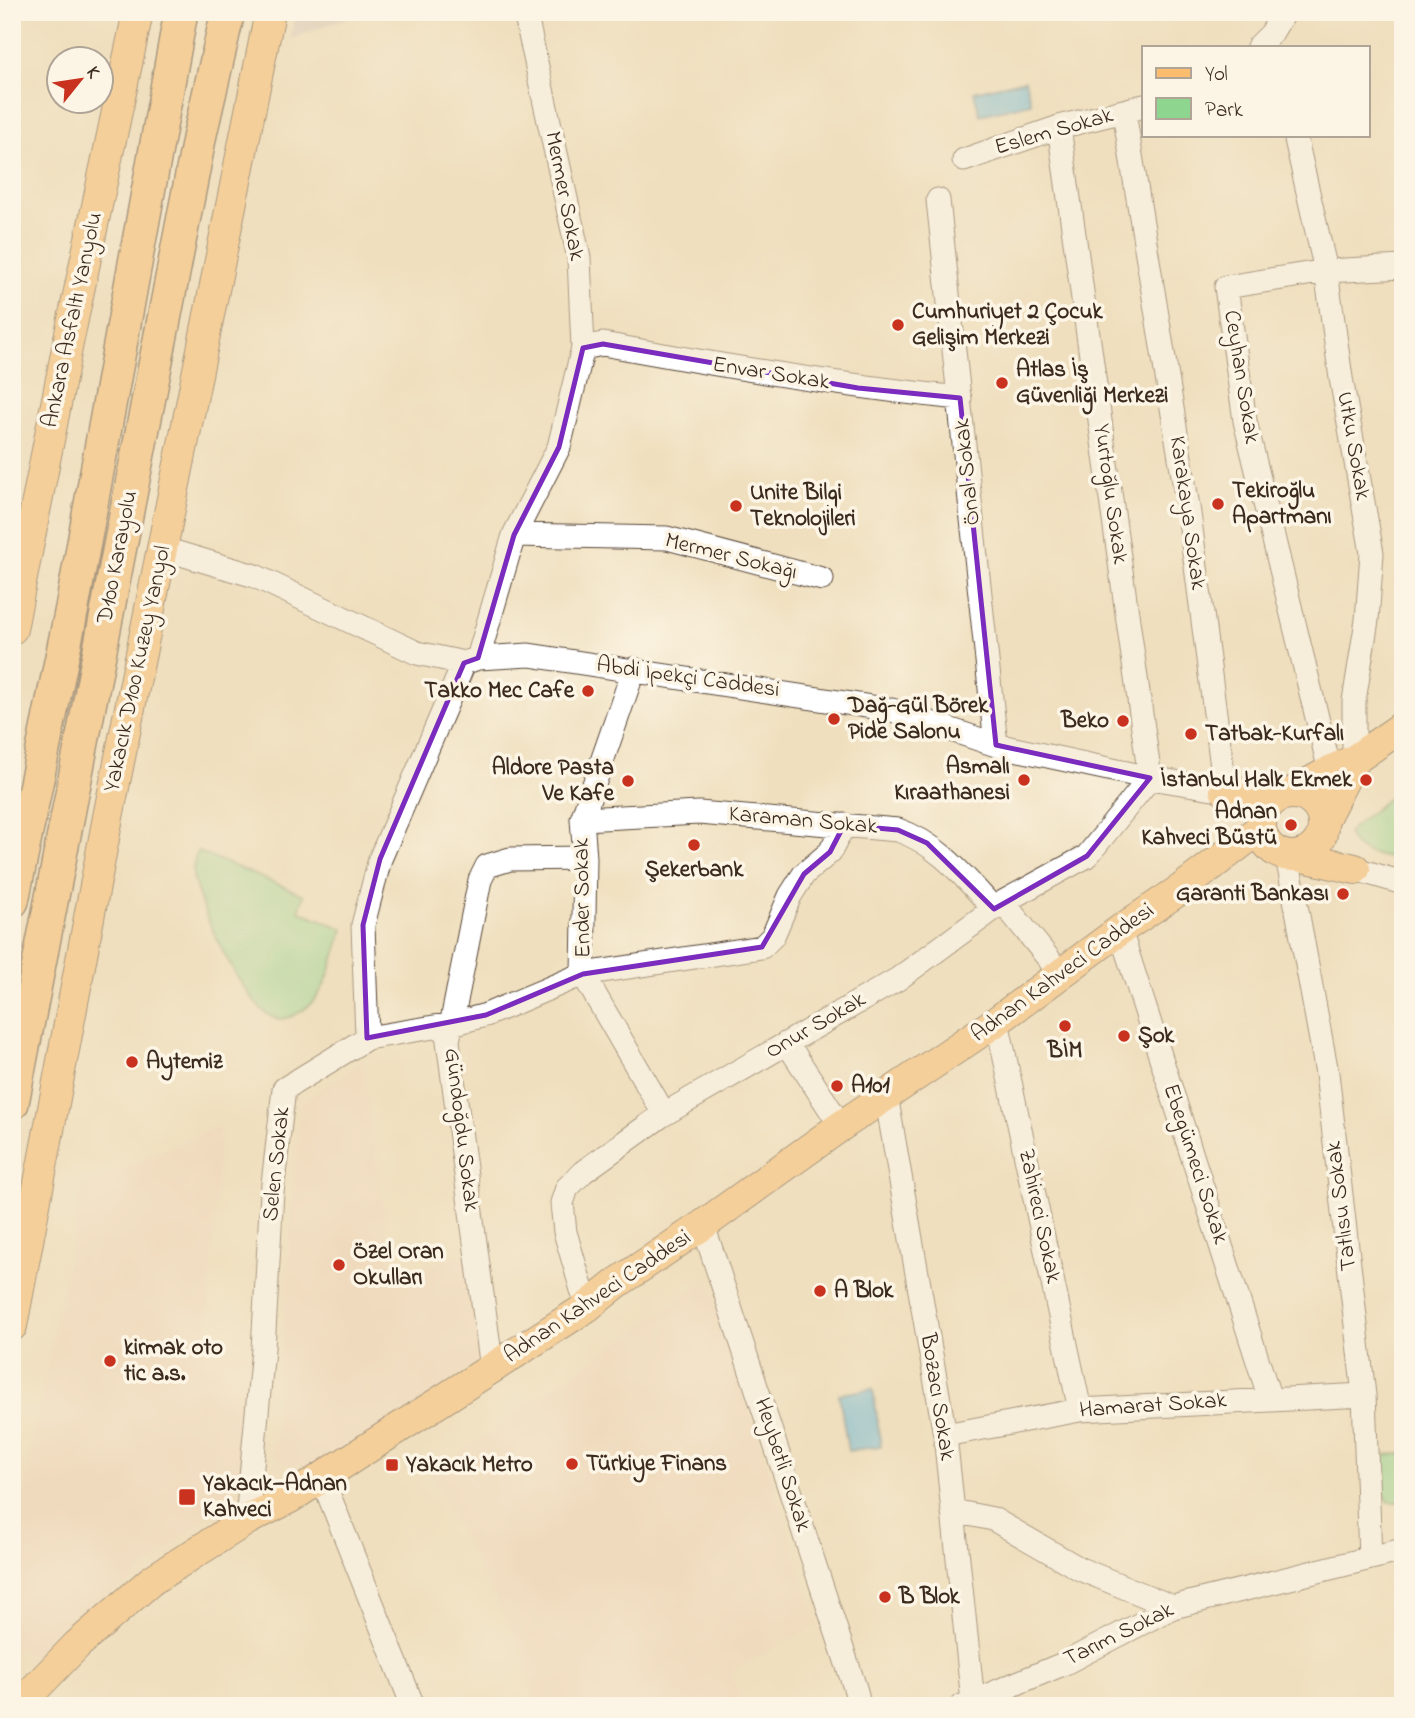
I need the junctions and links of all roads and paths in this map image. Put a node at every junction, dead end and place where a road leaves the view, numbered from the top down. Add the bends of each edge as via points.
1 (138, 12) edge
2 (181, 12) edge
3 (228, 12) edge
4 (270, 12) edge
5 (525, 12) edge
6 (1284, 12) edge
7 (1268, 43) edge
8 (1134, 109) edge
9 (1059, 127) junction
10 (1295, 136) edge
11 (964, 160) dead end
12 (937, 200) dead end
13 (1403, 267) edge
14 (1326, 271) junction
15 (583, 348) junction
16 (961, 398) junction
17 (514, 535) junction
18 (164, 549) junction
19 (822, 579) dead end
20 (14, 616) edge
21 (471, 661) junction
22 (634, 669) junction
23 (1403, 726) edge
24 (996, 745) junction
25 (1342, 766) junction
26 (1150, 778) junction
27 (1225, 790) junction
28 (1273, 808) junction
29 (28, 819) junction
30 (582, 819) junction
31 (844, 825) junction
32 (1323, 825) junction
33 (1287, 855) junction
34 (584, 858) junction
35 (12, 859) edge
36 (1355, 869) junction
37 (1403, 883) edge
38 (1181, 889) junction
39 (12, 901) edge
40 (999, 906) junction
41 (1120, 930) junction
42 (583, 974) junction
43 (1061, 974) junction
44 (997, 1021) junction
45 (452, 1024) junction
46 (367, 1038) junction
47 (787, 1043) junction
48 (886, 1095) junction
49 (12, 1103) edge
50 (664, 1114) junction
51 (841, 1126) junction
52 (703, 1225) junction
53 (587, 1307) junction
54 (12, 1326) edge
55 (492, 1369) junction
56 (1364, 1395) junction
57 (1270, 1399) junction
58 (1080, 1410) junction
59 (945, 1435) junction
60 (323, 1478) junction
61 (953, 1511) junction
62 (247, 1520) junction
63 (1403, 1550) edge
64 (1370, 1558) junction
65 (1173, 1606) junction
66 (968, 1704) edge
67 (18, 1706) edge
68 (413, 1706) edge
69 (859, 1706) edge

1 - 20 main road, Ankara Asfaltı Yanyolu
2 - 29 highway, D100 Karayolu via 72,608
3 - 49 highway, D100 Karayolu via 200,134
4 - 18 main road, Yakacık D100 Kuzey Yanyol
5 - 15 street, Mermer Sokak via 579,258
6 - 7 street
8 - 9 street, Eslem Sokak
8 - 27 street, Karakaya Sokak
9 - 11 street, Eslem Sokak
9 - 26 street, Yurtoğlu Sokak
10 - 14 street, Utku Sokak
12 - 16 street, Önal Sokak
13 - 14 street
14 - 25 street, Utku Sokak via 1372,553 1367,620
14 - 25 street, Ceyhan Sokak via 1226,286 1245,421
15 - 16 street, Envar Sokak via 603,344 831,384
15 - 17 street, Mermer Sokak via 559,447
16 - 24 street, Önal Sokak
17 - 19 street, Mermer Sokağı via 667,538
17 - 21 street, Mermer Sokak
18 - 21 street, Abdi İpekçi Caddesi via 255,576 417,653
18 - 54 main road, Yakacık D100 Kuzey Yanyol via 108,817
21 - 22 street, Abdi İpekçi Caddesi via 528,654
21 - 46 street via 380,859 363,925
22 - 24 street, Abdi İpekçi Caddesi via 892,710
22 - 30 street, Ender Sokak
23 - 25 main road, Adnan Kahveci Caddesi
24 - 26 street, Abdi İpekçi Caddesi
25 - 28 main road, Adnan Kahveci Caddesi
25 - 32 main road, Adnan Kahveci Caddesi
26 - 27 street, Abdi İpekçi Caddesi
26 - 40 street, Onur Sokak via 1087,856
27 - 28 main road
28 - 32 main road via 1308,798 1316,805
28 - 33 main road via 1264,838
28 - 38 main road, Adnan Kahveci Caddesi
29 - 35 highway
29 - 39 highway, D100 Karayolu
30 - 31 street, Karaman Sokak via 699,813
30 - 34 street, Ender Sokak
31 - 40 street, Karaman Sokak via 898,830 927,843
31 - 42 street via 830,852 804,874 773,936 762,947
32 - 33 main road via 1314,847
32 - 36 main road
33 - 36 main road
33 - 38 main road, Adnan Kahveci Caddesi
33 - 56 street, Tatlısu Sokak via 1327,1073
34 - 42 street, Ender Sokak
34 - 45 street, Gündoğdu Sokak via 510,859 487,866 480,880
36 - 37 street
38 - 41 main road, Adnan Kahveci Caddesi
40 - 43 street, Karaman Sokak
40 - 47 street, Onur Sokak via 898,979
41 - 43 main road, Adnan Kahveci Caddesi
41 - 57 street, Ebegümeci Sokak
42 - 45 street via 486,1015
42 - 50 street, Ender Sokak
43 - 44 main road, Adnan Kahveci Caddesi
44 - 48 main road, Adnan Kahveci Caddesi
44 - 58 street, Zahireci Sokak
45 - 46 street
45 - 55 street, Gündoğdu Sokak via 448,1041
46 - 62 street, Selen Sokak via 285,1089 272,1192
47 - 50 street, Onur Sokak
47 - 51 street
48 - 51 main road, Adnan Kahveci Caddesi
48 - 59 street, Bozacı Sokak
50 - 53 street, Onur Sokak via 567,1188 562,1203 565,1233
51 - 52 main road, Adnan Kahveci Caddesi
52 - 53 main road, Adnan Kahveci Caddesi
52 - 69 street, Heybetli Sokak
53 - 55 main road, Adnan Kahveci Caddesi
55 - 60 main road, Adnan Kahveci Caddesi
56 - 57 street, Hamarat Sokak
56 - 64 street, Tatlısu Sokak
57 - 58 street, Hamarat Sokak
58 - 59 street, Hamarat Sokak
59 - 61 street, Bozacı Sokak
60 - 62 main road, Adnan Kahveci Caddesi
60 - 68 street
61 - 65 street via 993,1519 1080,1569
61 - 66 street, Bozacı Sokak
62 - 67 main road, Adnan Kahveci Caddesi, bridge via 152,1580 77,1645
63 - 64 street, Tarım Sokak
64 - 65 street, Tarım Sokak
65 - 66 street, Tarım Sokak via 1063,1664

